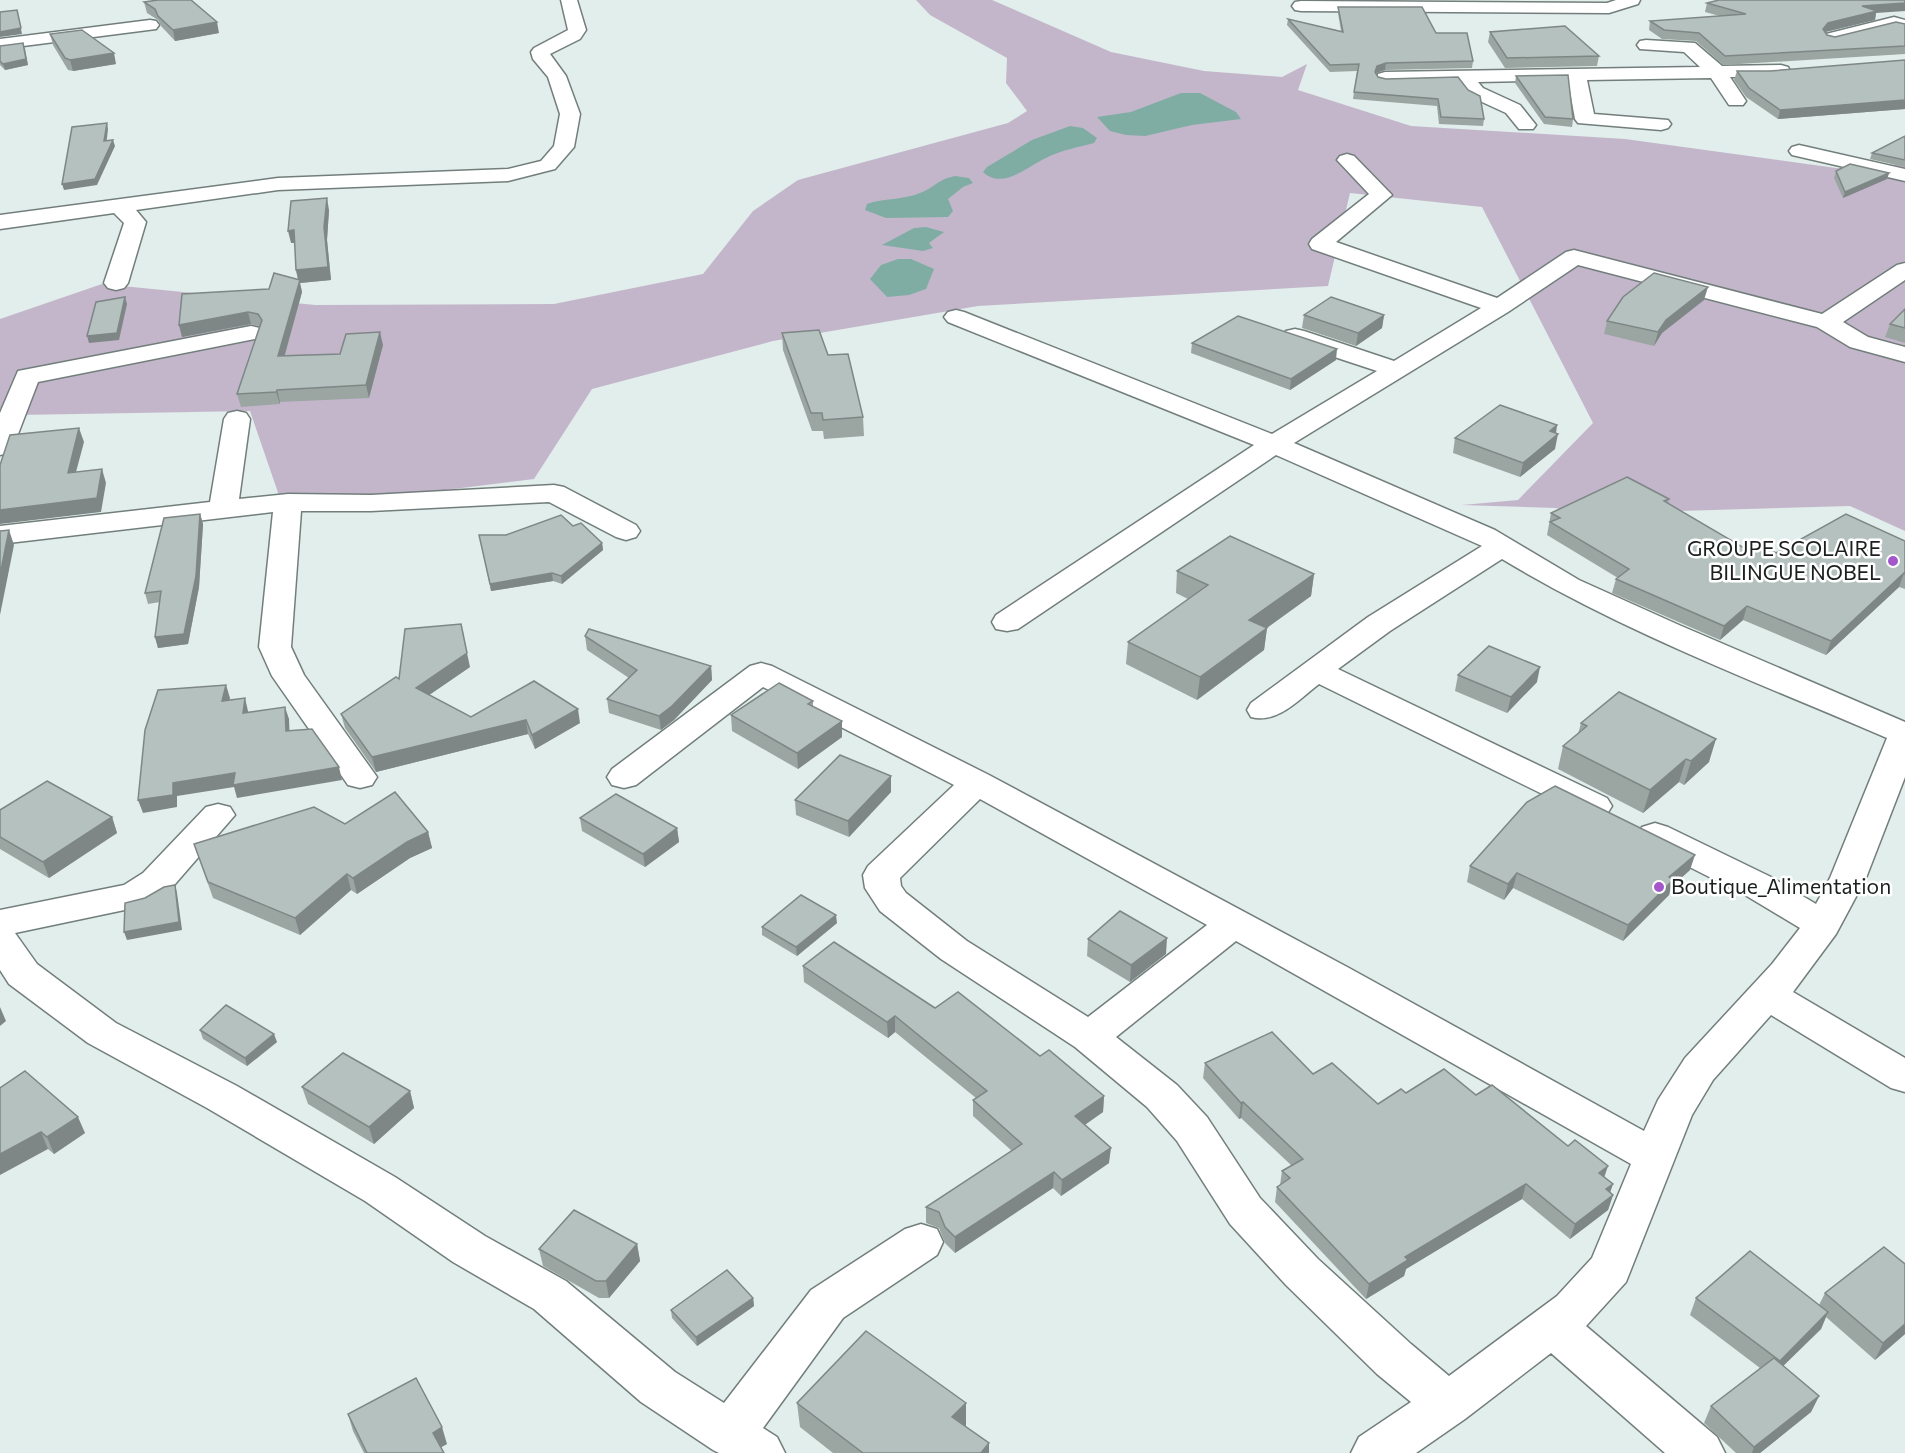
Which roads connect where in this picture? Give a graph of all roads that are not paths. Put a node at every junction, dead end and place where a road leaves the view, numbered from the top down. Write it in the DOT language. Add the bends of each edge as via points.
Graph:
graph roads {
  1 [pos="569,0"];
  2 [pos="1549,0"];
  3 [pos="1632,0"];
  4 [pos="1301,6"];
  5 [pos="1575,8"];
  6 [pos="150,26"];
  7 [pos="1905,26"];
  8 [pos="1832,38"];
  9 [pos="0,44"];
  10 [pos="1646,45"];
  11 [pos="1800,69"];
  12 [pos="1717,72"];
  13 [pos="1576,74"];
  14 [pos="1463,76"];
  15 [pos="1385,78"];
  16 [pos="1736,101"];
  17 [pos="1661,124"];
  18 [pos="1526,125"];
  19 [pos="1799,151"];
  20 [pos="1347,160"];
  21 [pos="1905,175"];
  22 [pos="120,206"];
  23 [pos="0,222"];
  24 [pos="1905,270"];
  25 [pos="116,283"];
  26 [pos="1500,307"];
  27 [pos="956,317"];
  28 [pos="1826,321"];
  29 [pos="1275,329"];
  30 [pos="252,333"];
  31 [pos="1905,355"];
  32 [pos="1397,370"];
  33 [pos="237,419"];
  34 [pos="1274,444"];
  35 [pos="0,447"];
  36 [pos="288,502"];
  37 [pos="223,509"];
  38 [pos="626,531"];
  39 [pos="0,535"];
  40 [pos="1502,546"];
  41 [pos="1007,622"];
  42 [pos="1317,671"];
  43 [pos="1263,710"];
  44 [pos="1905,734"];
  45 [pos="360,777"];
  46 [pos="624,777"];
  47 [pos="977,783"];
  48 [pos="218,815"];
  49 [pos="0,923"];
  50 [pos="1234,923"];
  51 [pos="1823,925"];
  52 [pos="0,940"];
  53 [pos="1766,994"];
  54 [pos="1089,1037"];
  55 [pos="1905,1077"];
  56 [pos="1653,1156"];
  57 [pos="921,1242"];
  58 [pos="1551,1325"];
  59 [pos="1448,1404"];
  60 [pos="745,1443"];
  61 [pos="1376,1453"];
  62 [pos="1700,1453"];
  1 -- 22 [label="street" via="577,30 540,52 557,76 570,114 564,147 548,165 508,175 278,184"];
  2 -- 5 [label="street"];
  3 -- 5 [label="street" via="1609,8"];
  4 -- 5 [label="street"];
  6 -- 9 [label="street"];
  7 -- 8 [label="street" via="1894,22"];
  10 -- 12 [label="street" via="1689,47"];
  11 -- 12 [label="street"];
  12 -- 13 [label="street"];
  12 -- 16 [label="street"];
  13 -- 14 [label="street"];
  13 -- 17 [label="street" via="1585,119"];
  14 -- 15 [label="street"];
  14 -- 18 [label="street" via="1476,92 1513,109"];
  19 -- 21 [label="street"];
  20 -- 26 [label="street" via="1381,195 1320,244"];
  22 -- 23 [label="street"];
  22 -- 25 [label="street" via="135,222"];
  24 -- 28 [label="street"];
  26 -- 28 [label="street" via="1574,257"];
  26 -- 32 [label="street"];
  27 -- 34 [label="street"];
  28 -- 31 [label="street" via="1859,342"];
  29 -- 32 [label="street"];
  30 -- 35 [label="street" via="27,376"];
  32 -- 34 [label="street"];
  33 -- 37 [label="street"];
  34 -- 40 [label="street"];
  34 -- 41 [label="street"];
  36 -- 37 [label="street"];
  36 -- 38 [label="street" via="371,503 554,493"];
  36 -- 45 [label="street" via="275,647 288,676"];
  37 -- 39 [label="street"];
  40 -- 42 [label="street" via="1379,624"];
  40 -- 44 [label="street" via="1568,586"];
  42 -- 43 [label="street"];
  42 -- 51 [label="street" via="1758,886"];
  44 -- 51 [label="street" via="1848,878"];
  46 -- 47 [label="street" via="760,673"];
  47 -- 50 [label="street"];
  47 -- 54 [label="street" via="881,875 883,888 893,902 954,950"];
  48 -- 49 [label="street" via="156,882 134,896"];
  50 -- 54 [label="street"];
  50 -- 56 [label="street"];
  51 -- 53 [label="street"];
  52 -- 60 [label="street" via="24,974 102,1033 380,1189 469,1249 550,1295 658,1387"];
  53 -- 55 [label="street"];
  53 -- 56 [label="street" via="1699,1069 1673,1111"];
  54 -- 59 [label="street" via="1162,1096 1192,1129 1245,1211 1302,1272"];
  56 -- 58 [label="street" via="1610,1269 1573,1310"];
  57 -- 60 [label="street" via="827,1304"];
  58 -- 59 [label="street"];
  58 -- 62 [label="street"];
  59 -- 61 [label="street"];
}
